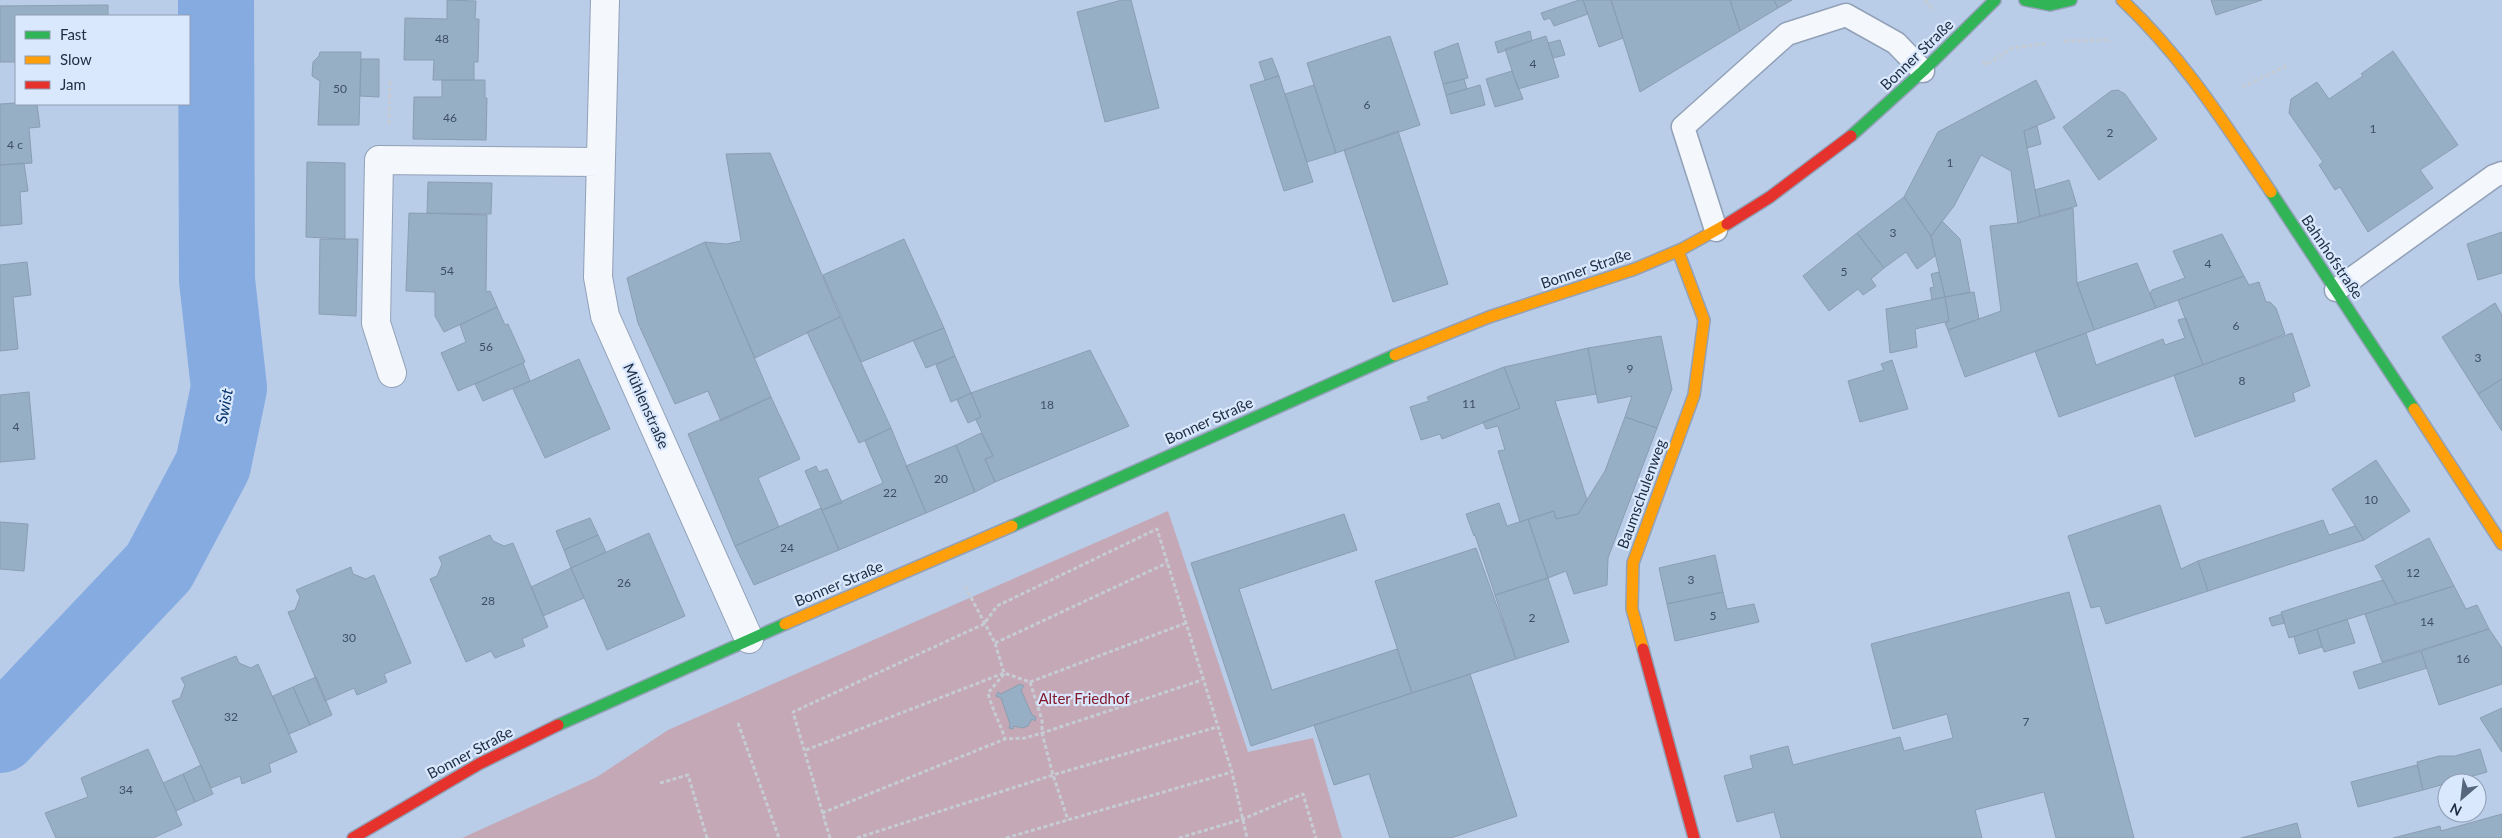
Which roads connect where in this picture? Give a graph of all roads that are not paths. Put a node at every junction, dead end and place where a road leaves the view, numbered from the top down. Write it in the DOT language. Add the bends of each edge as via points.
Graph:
graph roads {
  1 [pos="605,0"];
  2 [pos="1995,0"];
  3 [pos="2024,0"];
  4 [pos="2071,0"];
  5 [pos="2122,0"];
  6 [pos="1923,71"];
  7 [pos="600,162"];
  8 [pos="2502,173"];
  9 [pos="1716,230"];
  10 [pos="1678,251"];
  11 [pos="2336,290"];
  12 [pos="392,373"];
  13 [pos="2502,544"];
  14 [pos="749,639"];
  15 [pos="396,815"];
  16 [pos="389,830"];
  17 [pos="353,838"];
  18 [pos="1694,838"];
  1 -- 7 [label="street, Mühlenstraße"];
  2 -- 6 [label="main road, Bonner Straße"];
  3 -- 4 [label="main road" via="2050,5"];
  5 -- 11 [label="main road, Bahnhofstraße" via="2144,19 2210,103"];
  6 -- 9 [label="main road, Bonner Straße" via="1843,144 1754,209"];
  6 -- 9 [label="lane" via="1896,43 1846,15 1787,34 1684,127"];
  7 -- 12 [label="street" via="379,160 376,323"];
  7 -- 14 [label="street, Mühlenstraße" via="598,277 605,316"];
  8 -- 11 [label="lane"];
  9 -- 10 [label="main road, Bonner Straße"];
  10 -- 14 [label="main road, Bonner Straße" via="1583,288 1488,317 1398,354"];
  10 -- 18 [label="main road, Baumschulenweg" via="1704,320 1694,396 1633,563 1632,609"];
  11 -- 13 [label="main road, Bahnhofstraße"];
  14 -- 15 [label="main road, Bonner Straße" via="497,754 433,788"];
  15 -- 16 [label="main road, Bonner Straße"];
  15 -- 17 [label="main road, Bonner Straße"];
}
